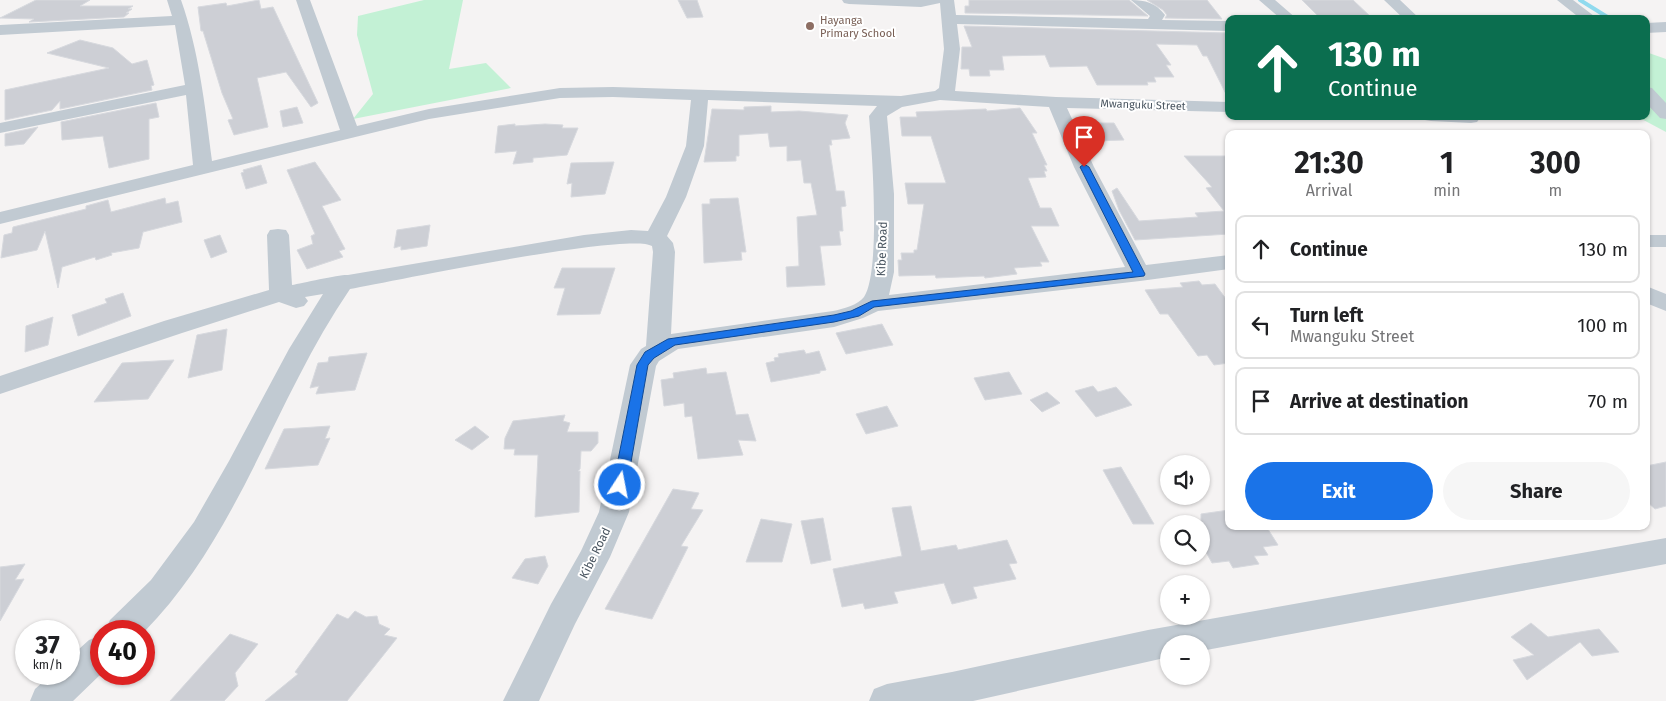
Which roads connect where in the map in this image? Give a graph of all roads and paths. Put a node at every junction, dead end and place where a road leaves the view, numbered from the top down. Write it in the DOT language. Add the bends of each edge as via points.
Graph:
graph roads {
  1 [pos="174,0"];
  2 [pos="303,0"];
  3 [pos="849,0"];
  4 [pos="1138,0"];
  5 [pos="1266,0"];
  6 [pos="1392,0"];
  7 [pos="1564,0"];
  8 [pos="944,6"];
  9 [pos="1285,15"];
  10 [pos="1409,15"];
  11 [pos="1585,15"];
  12 [pos="182,20"];
  13 [pos="1152,24"];
  14 [pos="1225,26"];
  15 [pos="1666,27"];
  16 [pos="1650,28"];
  17 [pos="0,30"];
  18 [pos="193,89"];
  19 [pos="700,95"];
  20 [pos="940,95"];
  21 [pos="1650,96"];
  22 [pos="903,102"];
  23 [pos="1056,102"];
  24 [pos="1225,108"];
  25 [pos="1666,114"];
  26 [pos="0,128"];
  27 [pos="350,132"];
  28 [pos="203,167"];
  29 [pos="1,219"];
  30 [pos="278,236"];
  31 [pos="655,238"];
  32 [pos="1650,240"];
  33 [pos="1666,240"];
  34 [pos="1225,263"];
  35 [pos="1140,274"];
  36 [pos="344,282"];
  37 [pos="281,294"];
  38 [pos="1650,295"];
  39 [pos="872,304"];
  40 [pos="1666,304"];
  41 [pos="321,312"];
  42 [pos="658,349"];
  43 [pos="0,385"];
  44 [pos="1666,551"];
  45 [pos="133,620"];
  46 [pos="90,662"];
  47 [pos="48,701"];
  48 [pos="521,701"];
  49 [pos="887,701"];
  1 -- 12 [label="street"];
  2 -- 27 [label="street"];
  3 -- 8 [label="street"];
  4 -- 13 [label="street" via="1158,15"];
  5 -- 9 [label="street"];
  6 -- 10 [label="street"];
  7 -- 11 [label="street"];
  8 -- 13 [label="street"];
  8 -- 20 [label="street" via="952,49 947,90"];
  12 -- 17 [label="street"];
  12 -- 18 [label="street"];
  13 -- 14 [label="street"];
  15 -- 16 [label="street"];
  18 -- 26 [label="street"];
  18 -- 28 [label="street"];
  19 -- 22 [label="street"];
  19 -- 27 [label="street" via="560,93 429,114"];
  19 -- 31 [label="street" via="695,146 676,197"];
  20 -- 22 [label="street, Kibe Road"];
  20 -- 23 [label="street, Mwanguku Street"];
  21 -- 25 [label="street"];
  22 -- 39 [label="street, Kibe Road" via="887,106 878,116 883,166 883,272 879,292"];
  23 -- 24 [label="street, Mwanguku Street"];
  23 -- 35 [label="street" via="1084,167"];
  27 -- 28 [label="street"];
  28 -- 29 [label="street"];
  30 -- 37 [label="street"];
  31 -- 36 [label="street" via="631,236 584,241"];
  31 -- 42 [label="street" via="662,243 664,252"];
  32 -- 33 [label="street"];
  34 -- 35 [label="street"];
  35 -- 39 [label="street"];
  36 -- 37 [label="street"];
  36 -- 41 [label="street"];
  37 -- 41 [label="street"];
  37 -- 43 [label="street"];
  38 -- 40 [label="street"];
  39 -- 42 [label="street, Kibe Road" via="834,319 689,338"];
  41 -- 45 [label="street" via="240,468 194,546 162,590"];
  42 -- 48 [label="street, Kibe Road" via="642,365 614,512"];
  44 -- 49 [label="street" via="1148,645"];
  46 -- 47 [label="street"];
}
